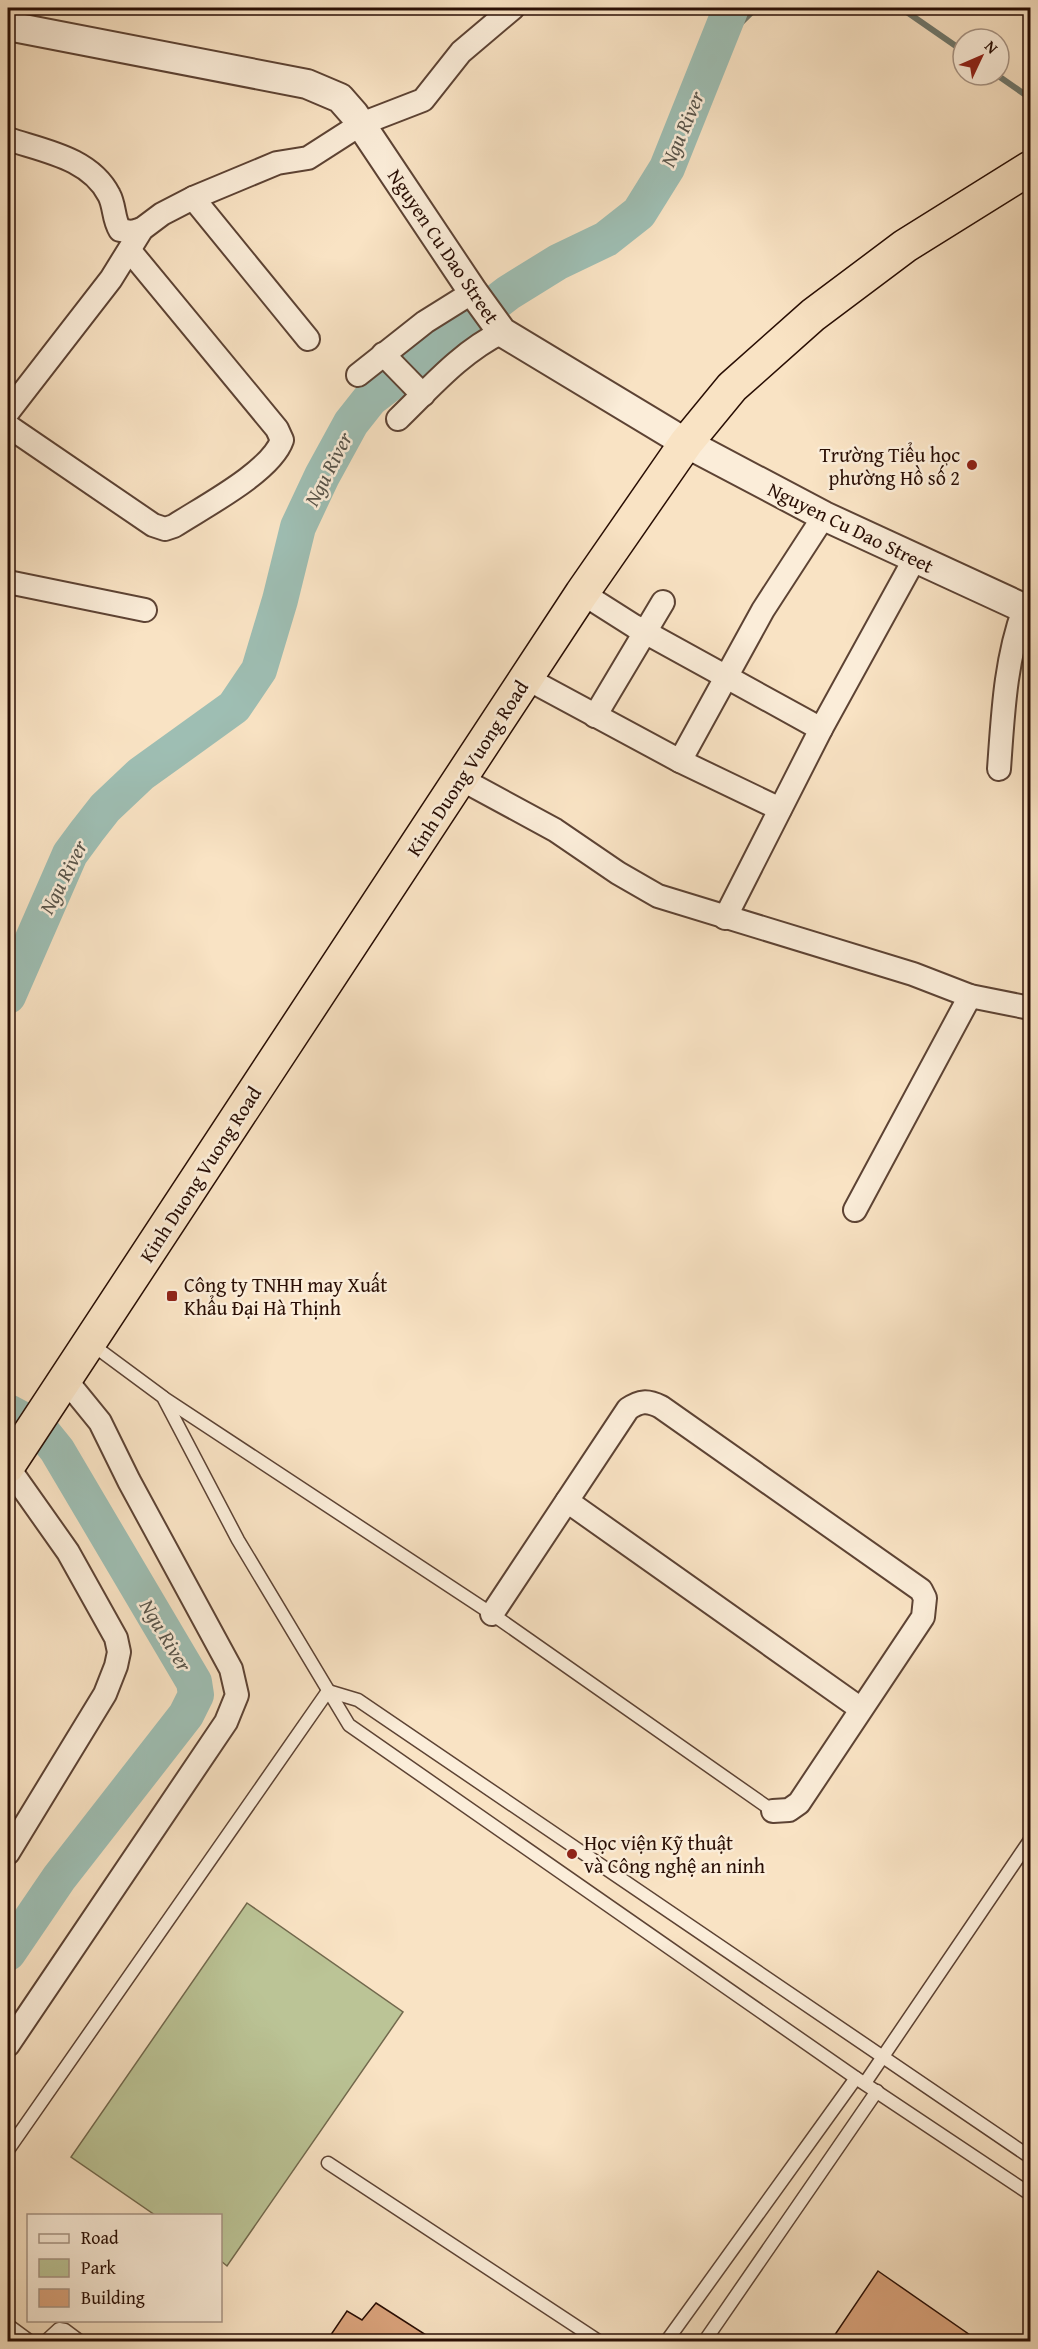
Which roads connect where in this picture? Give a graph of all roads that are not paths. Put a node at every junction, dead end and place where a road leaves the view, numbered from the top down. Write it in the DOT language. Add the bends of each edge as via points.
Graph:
graph roads {
  1 [pos="513,8"];
  2 [pos="8,26"];
  3 [pos="361,124"];
  4 [pos="8,139"];
  5 [pos="1030,168"];
  6 [pos="193,198"];
  7 [pos="142,229"];
  8 [pos="130,251"];
  9 [pos="472,292"];
  10 [pos="502,332"];
  11 [pos="308,339"];
  12 [pos="383,355"];
  13 [pos="358,375"];
  14 [pos="423,394"];
  15 [pos="8,412"];
  16 [pos="398,419"];
  17 [pos="8,426"];
  18 [pos="686,443"];
  19 [pos="824,516"];
  20 [pos="914,560"];
  21 [pos="8,582"];
  22 [pos="582,593"];
  23 [pos="663,602"];
  24 [pos="145,610"];
  25 [pos="1027,610"];
  26 [pos="645,632"];
  27 [pos="727,676"];
  28 [pos="526,678"];
  29 [pos="595,716"];
  30 [pos="821,729"];
  31 [pos="681,761"];
  32 [pos="999,769"];
  33 [pos="461,779"];
  34 [pos="780,809"];
  35 [pos="725,918"];
  36 [pos="970,996"];
  37 [pos="1030,1008"];
  38 [pos="855,1210"];
  39 [pos="89,1342"];
  40 [pos="61,1384"];
  41 [pos="164,1397"];
  42 [pos="8,1465"];
  43 [pos="567,1501"];
  44 [pos="492,1614"];
  45 [pos="328,1690"];
  46 [pos="861,1709"];
  47 [pos="773,1811"];
  48 [pos="1030,1840"];
  49 [pos="8,1853"];
  50 [pos="8,2045"];
  51 [pos="882,2058"];
  52 [pos="860,2080"];
  53 [pos="877,2091"];
  54 [pos="8,2150"];
  55 [pos="1030,2157"];
  56 [pos="328,2163"];
  57 [pos="1030,2194"];
  58 [pos="8,2325"];
  59 [pos="31,2342"];
  60 [pos="45,2342"];
  61 [pos="81,2342"];
  62 [pos="600,2342"];
  63 [pos="666,2342"];
  64 [pos="704,2342"];
  1 -- 3 [label="street" via="462,52 423,100"];
  2 -- 3 [label="street, Nguyen Cu Dao Street" via="307,84 340,98"];
  3 -- 6 [label="street" via="308,158 277,163"];
  3 -- 9 [label="street, Nguyen Cu Dao Street"];
  4 -- 7 [label="street" via="88,169 110,196 120,230"];
  5 -- 18 [label="highway, Kinh Duong Vuong Road" via="905,246 813,315 732,387"];
  6 -- 7 [label="street"];
  6 -- 11 [label="street"];
  7 -- 8 [label="street"];
  8 -- 15 [label="street"];
  8 -- 17 [label="street" via="280,434 278,452 251,475 165,529 153,525"];
  9 -- 10 [label="street, Nguyen Cu Dao Street"];
  9 -- 12 [label="street"];
  10 -- 14 [label="street" via="480,342"];
  10 -- 18 [label="street, Nguyen Cu Dao Street"];
  12 -- 13 [label="street"];
  12 -- 14 [label="street"];
  14 -- 16 [label="street"];
  18 -- 19 [label="street, Nguyen Cu Dao Street"];
  18 -- 22 [label="highway, Kinh Duong Vuong Road"];
  19 -- 20 [label="street, Nguyen Cu Dao Street"];
  19 -- 27 [label="street" via="763,610"];
  20 -- 25 [label="street, Nguyen Cu Dao Street"];
  20 -- 30 [label="street"];
  21 -- 24 [label="street"];
  22 -- 26 [label="street"];
  22 -- 28 [label="highway, Kinh Duong Vuong Road"];
  23 -- 26 [label="street"];
  25 -- 32 [label="street" via="1012,641"];
  26 -- 27 [label="street"];
  26 -- 29 [label="street"];
  27 -- 30 [label="street"];
  27 -- 31 [label="street"];
  28 -- 29 [label="street"];
  28 -- 33 [label="highway, Kinh Duong Vuong Road"];
  29 -- 31 [label="street"];
  30 -- 34 [label="street"];
  31 -- 34 [label="street"];
  33 -- 35 [label="street" via="555,830 658,896"];
  33 -- 39 [label="highway, Kinh Duong Vuong Road"];
  34 -- 35 [label="street"];
  35 -- 36 [label="street" via="913,974"];
  36 -- 37 [label="street"];
  36 -- 38 [label="street"];
  39 -- 40 [label="highway, Kinh Duong Vuong Road"];
  39 -- 41 [label="lane"];
  40 -- 42 [label="highway, Kinh Duong Vuong Road"];
  40 -- 50 [label="street" via="100,1422 231,1669 237,1695 226,1722"];
  41 -- 44 [label="lane"];
  41 -- 45 [label="lane" via="238,1540"];
  42 -- 49 [label="street" via="68,1552 116,1638 119,1652 99,1704"];
  43 -- 44 [label="street"];
  43 -- 46 [label="street"];
  43 -- 46 [label="street" via="628,1409 639,1402 651,1402 911,1584 926,1598 923,1617"];
  44 -- 47 [label="lane"];
  45 -- 51 [label="lane" via="358,1700"];
  45 -- 52 [label="lane" via="349,1725"];
  45 -- 54 [label="lane"];
  46 -- 47 [label="street" via="799,1803 789,1810"];
  48 -- 51 [label="lane"];
  51 -- 52 [label="lane"];
  51 -- 55 [label="lane"];
  52 -- 53 [label="lane"];
  52 -- 63 [label="lane"];
  53 -- 57 [label="lane"];
  53 -- 64 [label="lane"];
  56 -- 62 [label="lane"];
  58 -- 59 [label="lane"];
  60 -- 61 [label="lane" via="59,2329"];
}
